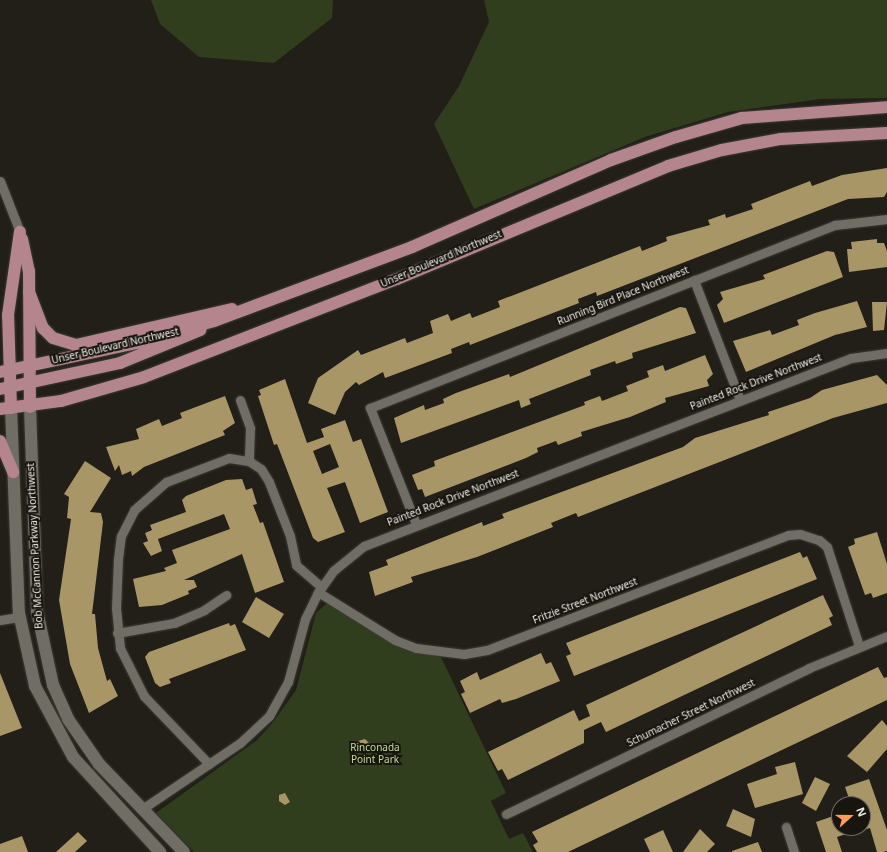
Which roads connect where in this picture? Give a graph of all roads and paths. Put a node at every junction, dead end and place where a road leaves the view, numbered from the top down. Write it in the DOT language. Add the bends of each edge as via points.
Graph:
graph roads {
  1 [pos="887,107"];
  2 [pos="887,133"];
  3 [pos="0,181"];
  4 [pos="887,219"];
  5 [pos="20,232"];
  6 [pos="694,280"];
  7 [pos="12,292"];
  8 [pos="29,292"];
  9 [pos="253,306"];
  10 [pos="0,316"];
  11 [pos="214,321"];
  12 [pos="887,353"];
  13 [pos="29,366"];
  14 [pos="5,371"];
  15 [pos="29,385"];
  16 [pos="5,388"];
  17 [pos="240,400"];
  18 [pos="740,400"];
  19 [pos="30,407"];
  20 [pos="5,409"];
  21 [pos="0,442"];
  22 [pos="249,461"];
  23 [pos="13,472"];
  24 [pos="416,524"];
  25 [pos="319,590"];
  26 [pos="226,595"];
  27 [pos="37,614"];
  28 [pos="19,617"];
  29 [pos="0,620"];
  30 [pos="118,633"];
  31 [pos="887,636"];
  32 [pos="859,646"];
  33 [pos="210,764"];
  34 [pos="142,809"];
  35 [pos="506,814"];
  36 [pos="130,821"];
  37 [pos="786,827"];
  38 [pos="179,850"];
  39 [pos="160,852"];
  40 [pos="794,852"];
  1 -- 9 [label="main road, Unser Boulevard Northwest" via="807,110 742,118 676,137 612,160 412,247"];
  2 -- 19 [label="main road, Unser Boulevard Northwest" via="782,139 668,166 177,365 100,390"];
  3 -- 5 [label="street"];
  4 -- 6 [label="street, Running Bird Place Northwest" via="835,225"];
  5 -- 7 [label="main road"];
  5 -- 8 [label="main road"];
  6 -- 18 [label="street"];
  6 -- 24 [label="street, Running Bird Place Northwest" via="370,408"];
  7 -- 10 [label="main road"];
  7 -- 14 [label="main road"];
  8 -- 9 [label="main road" via="43,328 53,338 76,345 206,312"];
  8 -- 13 [label="main road"];
  9 -- 11 [label="main road, Unser Boulevard Northwest"];
  11 -- 13 [label="main road, Unser Boulevard Northwest" via="137,343"];
  11 -- 15 [label="main road" via="193,335 144,355"];
  12 -- 18 [label="street, Painted Rock Drive Northwest" via="851,358"];
  13 -- 14 [label="main road, Unser Boulevard Northwest"];
  13 -- 15 [label="main road"];
  14 -- 16 [label="main road"];
  15 -- 16 [label="main road"];
  15 -- 19 [label="main road"];
  16 -- 20 [label="main road"];
  17 -- 22 [label="street" via="250,428"];
  18 -- 24 [label="street, Painted Rock Drive Northwest"];
  19 -- 20 [label="main road, Unser Boulevard Northwest"];
  19 -- 27 [label="street, Bob McCannon Parkway Northwest"];
  20 -- 23 [label="street, Bob McCannon Parkway Northwest"];
  21 -- 23 [label="main road"];
  22 -- 25 [label="street, Fritzie Street Northwest" via="261,469 269,482 290,536 296,565"];
  22 -- 30 [label="street" via="229,458 177,478 157,488 136,506 121,536 116,582"];
  23 -- 28 [label="street, Bob McCannon Parkway Northwest"];
  24 -- 25 [label="street, Painted Rock Drive Northwest" via="364,546 343,562"];
  25 -- 32 [label="street, Fritzie Street Northwest" via="395,640 416,648 464,654 487,650 788,535 800,534 818,540 827,548"];
  25 -- 33 [label="street, Painted Rock Drive Northwest" via="305,619 288,682 276,705 250,735"];
  26 -- 30 [label="street" via="204,610 174,623"];
  27 -- 28 [label="street"];
  27 -- 34 [label="street, Bob McCannon Parkway Northwest" via="47,667 68,719 99,764"];
  28 -- 29 [label="street"];
  28 -- 36 [label="street, Bob McCannon Parkway Northwest" via="30,668 52,723 85,773"];
  30 -- 33 [label="street" via="125,662 144,696"];
  31 -- 32 [label="street, Schumacher Street Northwest"];
  32 -- 35 [label="street, Schumacher Street Northwest"];
  33 -- 34 [label="street, Painted Rock Drive Northwest"];
  34 -- 36 [label="street"];
  34 -- 38 [label="street, Bob McCannon Parkway Northwest"];
  36 -- 39 [label="street, Bob McCannon Parkway Northwest"];
  37 -- 40 [label="street"];
}
